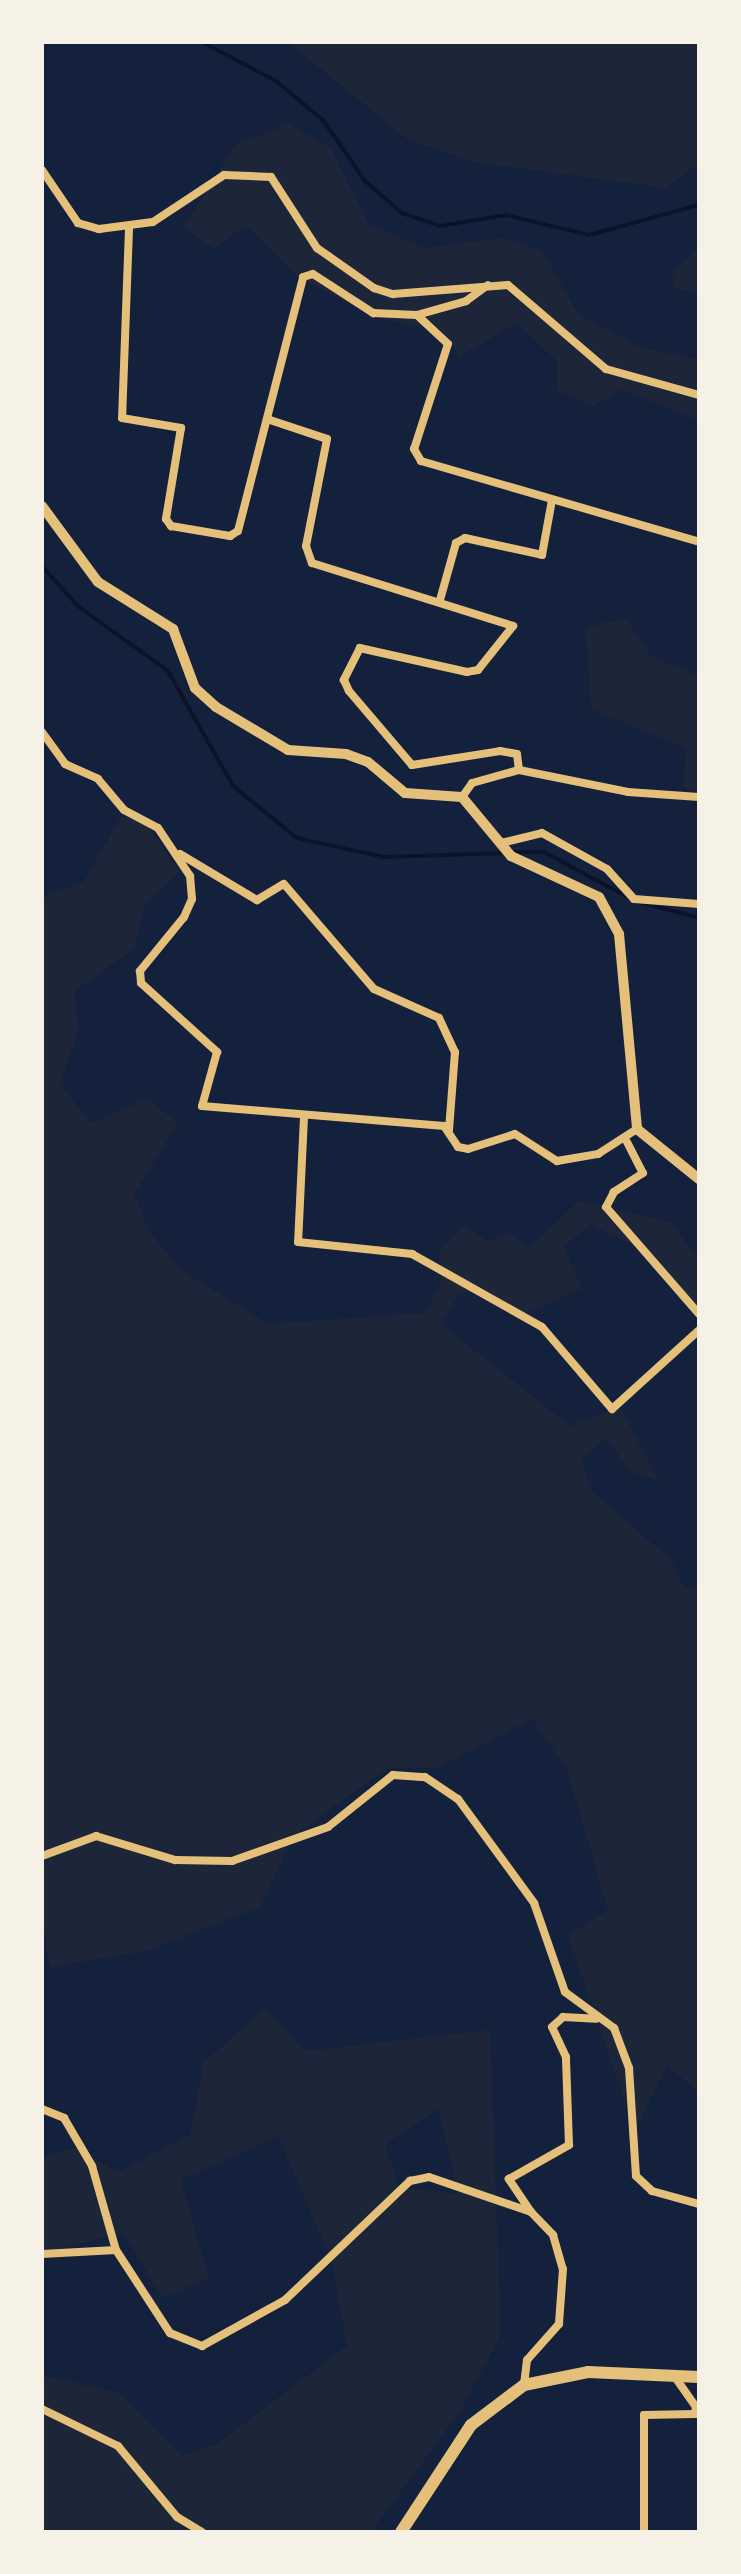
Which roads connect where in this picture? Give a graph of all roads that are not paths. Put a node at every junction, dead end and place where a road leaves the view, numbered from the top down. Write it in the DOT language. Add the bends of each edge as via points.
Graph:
graph roads {
  1 [pos="42,170"];
  2 [pos="129,229"];
  3 [pos="488,285"];
  4 [pos="417,315"];
  5 [pos="699,395"];
  6 [pos="267,419"];
  7 [pos="552,500"];
  8 [pos="42,506"];
  9 [pos="699,542"];
  10 [pos="440,600"];
  11 [pos="42,732"];
  12 [pos="519,770"];
  13 [pos="462,797"];
  14 [pos="699,797"];
  15 [pos="501,843"];
  16 [pos="179,854"];
  17 [pos="699,904"];
  18 [pos="304,1117"];
  19 [pos="637,1129"];
  20 [pos="449,1130"];
  21 [pos="627,1142"];
  22 [pos="699,1179"];
  23 [pos="699,1314"];
  24 [pos="699,1330"];
  25 [pos="42,1856"];
  26 [pos="601,2018"];
  27 [pos="42,2109"];
  28 [pos="699,2204"];
  29 [pos="531,2212"];
  30 [pos="116,2250"];
  31 [pos="42,2254"];
  32 [pos="674,2376"];
  33 [pos="699,2377"];
  34 [pos="524,2385"];
  35 [pos="42,2409"];
  36 [pos="202,2532"];
  37 [pos="401,2532"];
  38 [pos="644,2532"];
  1 -- 2 [label="street" via="78,223"];
  2 -- 3 [label="street" via="176,211 224,175 252,172 282,190 317,248 374,288 393,294"];
  2 -- 6 [label="street" via="122,418 181,428 166,519 171,526 230,536 238,531"];
  3 -- 4 [label="street" via="466,301"];
  3 -- 5 [label="street" via="527,295 606,369"];
  4 -- 6 [label="street" via="373,313 307,273"];
  4 -- 7 [label="street" via="448,344 415,456"];
  6 -- 10 [label="street" via="327,439 306,546 312,563"];
  7 -- 9 [label="street"];
  7 -- 10 [label="street" via="542,555 465,538 456,543"];
  8 -- 13 [label="street" via="98,582 173,629 195,688 216,707 288,750 346,754 368,762 405,793"];
  10 -- 12 [label="street" via="509,621 513,631 478,670 467,672 360,648 344,680 349,691 412,765 427,768 500,751 517,754"];
  11 -- 16 [label="street" via="65,764 111,788 124,810 158,828"];
  12 -- 13 [label="street" via="472,783"];
  12 -- 14 [label="street" via="628,792"];
  13 -- 15 [label="street"];
  15 -- 17 [label="street" via="542,833 607,869 634,899"];
  15 -- 19 [label="street" via="530,867 580,885 613,912"];
  16 -- 18 [label="street" via="192,899 184,917 149,951 141,983 217,1052 202,1106"];
  16 -- 20 [label="street" via="257,900 284,884 291,888 313,925 374,989 439,1018 455,1052"];
  18 -- 20 [label="street"];
  18 -- 24 [label="street" via="298,1242 412,1254 542,1327 612,1409"];
  19 -- 21 [label="street"];
  19 -- 22 [label="street"];
  20 -- 21 [label="street" via="458,1147 515,1134 557,1161"];
  21 -- 23 [label="street" via="643,1173 614,1192 606,1207"];
  25 -- 26 [label="street" via="96,1836 175,1860 232,1861 328,1827 393,1775 425,1777 458,1799 534,1903 565,1992"];
  26 -- 28 [label="street" via="614,2028 629,2068 636,2176 652,2191"];
  26 -- 29 [label="street" via="563,2017 552,2027 566,2057 569,2145 509,2179"];
  27 -- 30 [label="street" via="64,2118 92,2166"];
  29 -- 30 [label="street" via="419,2177 285,2300 202,2346 170,2333"];
  29 -- 34 [label="street" via="553,2235 564,2299 559,2324 522,2369"];
  30 -- 31 [label="street"];
  32 -- 33 [label="highway"];
  32 -- 34 [label="highway" via="588,2372"];
  32 -- 38 [label="street" via="696,2407 695,2414 644,2415"];
  34 -- 37 [label="highway" via="471,2425"];
  35 -- 36 [label="street" via="118,2446 177,2517"];
}
